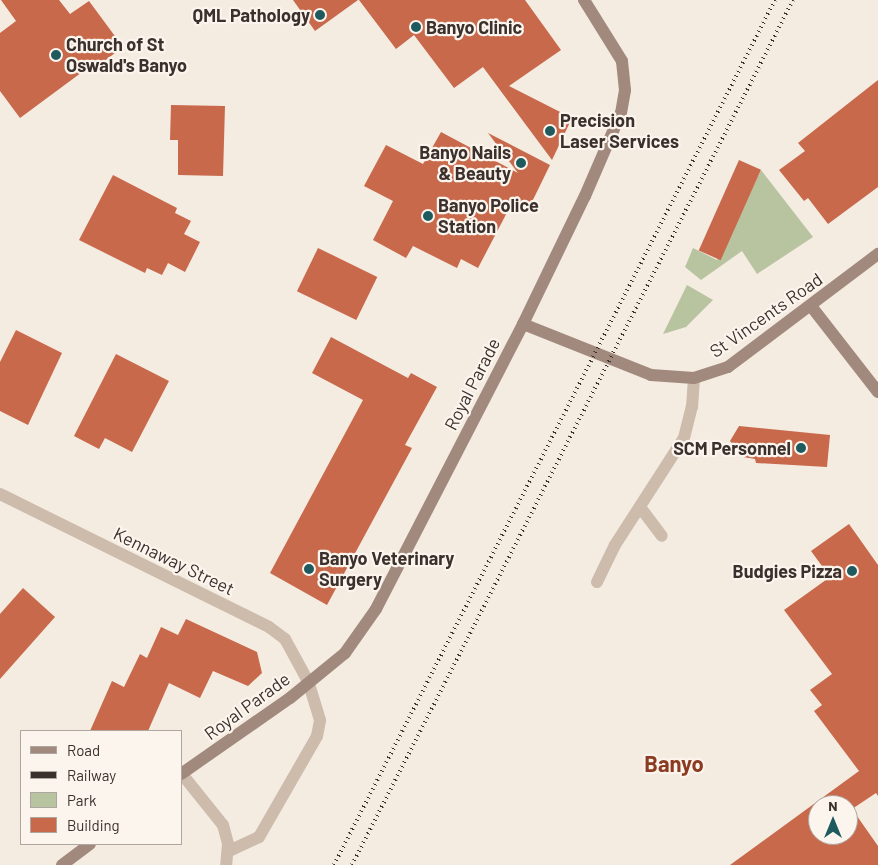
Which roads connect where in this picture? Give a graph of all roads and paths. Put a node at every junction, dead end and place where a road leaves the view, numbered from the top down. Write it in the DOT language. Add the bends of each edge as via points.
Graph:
graph roads {
  1 [pos="584,0"];
  2 [pos="878,254"];
  3 [pos="811,306"];
  4 [pos="523,324"];
  5 [pos="694,378"];
  6 [pos="878,392"];
  7 [pos="0,494"];
  8 [pos="640,507"];
  9 [pos="662,536"];
  10 [pos="597,582"];
  11 [pos="309,683"];
  12 [pos="182,774"];
  13 [pos="89,845"];
  14 [pos="229,851"];
  15 [pos="62,865"];
  16 [pos="226,865"];
  1 -- 4 [label="main road, Royal Parade" via="622,61 624,103 610,141"];
  2 -- 3 [label="main road, St Vincents Road"];
  3 -- 5 [label="main road, St Vincents Road" via="728,367"];
  3 -- 6 [label="main road"];
  4 -- 5 [label="main road, St Vincents Road" via="651,375"];
  4 -- 11 [label="main road, Royal Parade" via="368,624 345,653"];
  5 -- 8 [label="street" via="691,413 684,438"];
  7 -- 11 [label="street, Kennaway Street" via="269,627 285,639"];
  8 -- 9 [label="street"];
  8 -- 10 [label="street" via="615,545"];
  11 -- 12 [label="main road, Royal Parade"];
  11 -- 14 [label="street, Royal Parade" via="320,720 317,736 259,837"];
  12 -- 14 [label="street, Royal Parade" via="223,825"];
  13 -- 15 [label="main road"];
  14 -- 16 [label="street, Royal Parade"];
}
